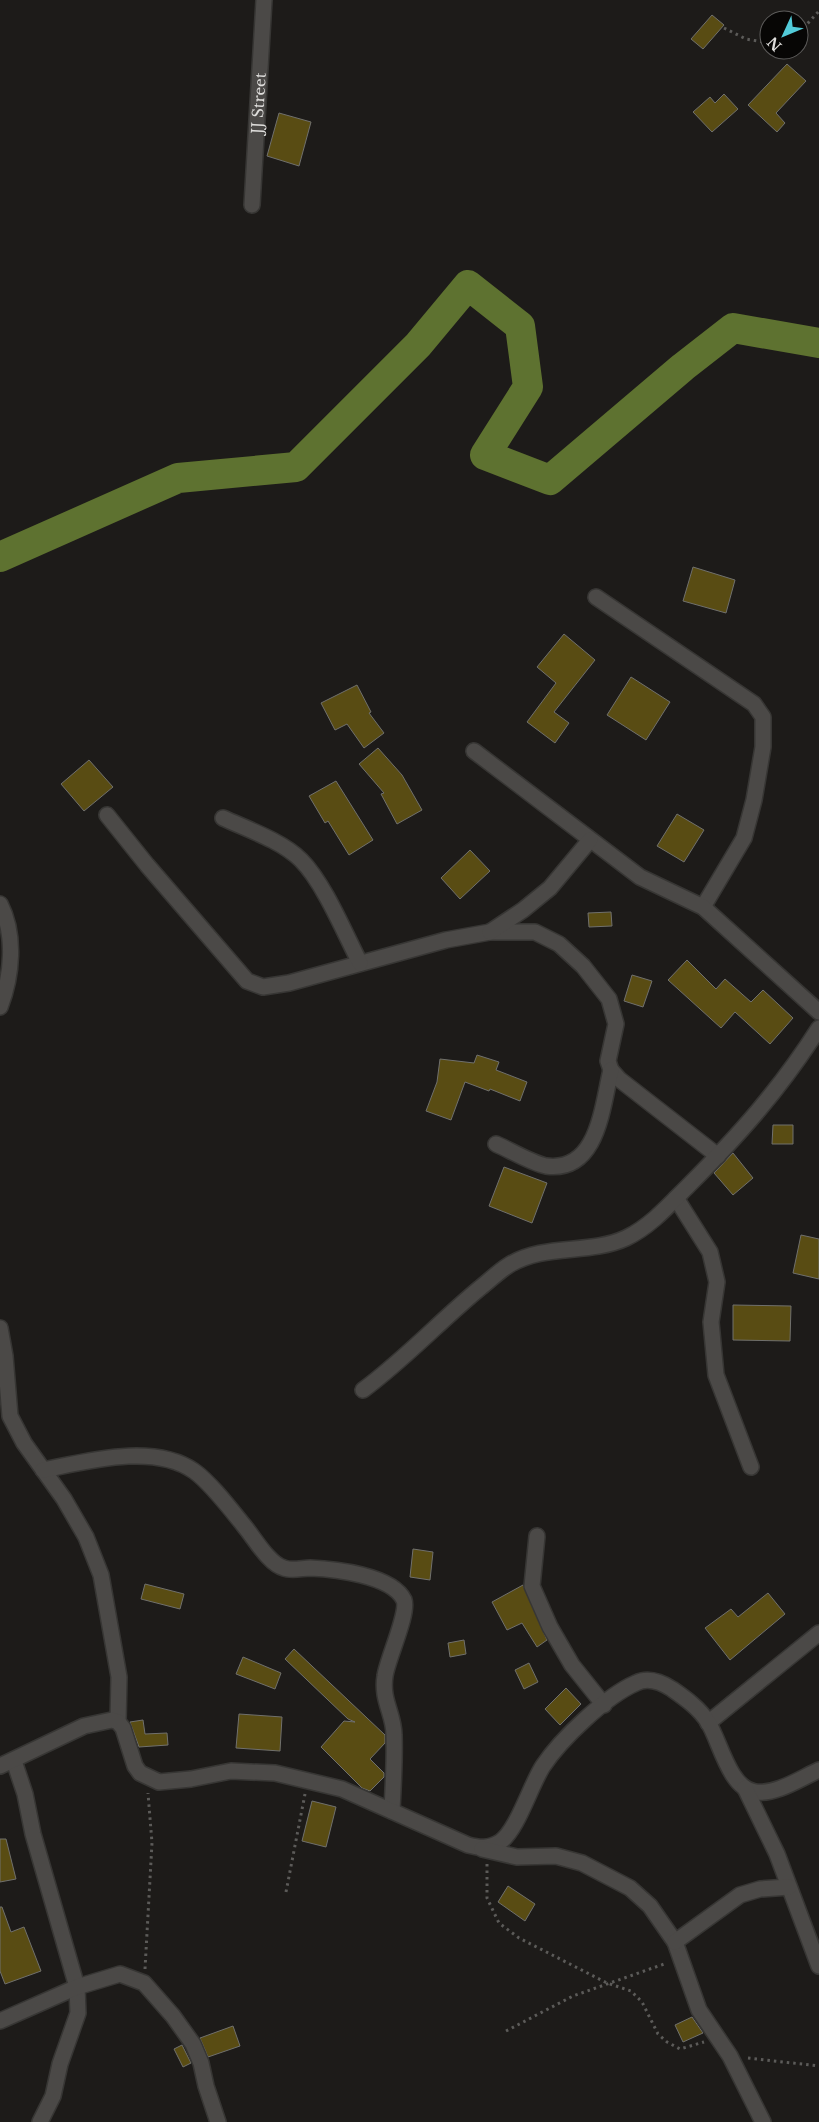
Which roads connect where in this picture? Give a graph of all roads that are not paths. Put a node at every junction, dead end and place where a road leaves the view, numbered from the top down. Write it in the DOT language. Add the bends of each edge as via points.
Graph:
graph roads {
  1 [pos="264,0"];
  2 [pos="252,205"];
  3 [pos="596,597"];
  4 [pos="474,751"];
  5 [pos="107,815"];
  6 [pos="223,818"];
  7 [pos="590,840"];
  8 [pos="0,904"];
  9 [pos="703,907"];
  10 [pos="490,932"];
  11 [pos="360,964"];
  12 [pos="0,1007"];
  13 [pos="819,1012"];
  14 [pos="819,1028"];
  15 [pos="611,1070"];
  16 [pos="496,1144"];
  17 [pos="718,1156"];
  18 [pos="676,1198"];
  19 [pos="0,1328"];
  20 [pos="363,1390"];
  21 [pos="5,1416"];
  22 [pos="751,1467"];
  23 [pos="44,1470"];
  24 [pos="537,1536"];
  25 [pos="819,1633"];
  26 [pos="604,1705"];
  27 [pos="118,1722"];
  28 [pos="708,1723"];
  29 [pos="7,1764"];
  30 [pos="819,1770"];
  31 [pos="745,1788"];
  32 [pos="392,1811"];
  33 [pos="485,1850"];
  34 [pos="789,1887"];
  35 [pos="675,1942"];
  36 [pos="819,1966"];
  37 [pos="77,1987"];
  38 [pos="0,2021"];
  39 [pos="40,2122"];
  40 [pos="218,2122"];
  41 [pos="762,2122"];
  1 -- 2 [label="street, JJ Street"];
  3 -- 9 [label="street" via="754,704 763,717 763,747 744,838"];
  4 -- 7 [label="street"];
  5 -- 11 [label="street" via="247,980 264,987"];
  6 -- 11 [label="street" via="275,842 301,860 323,891"];
  7 -- 9 [label="street" via="640,877"];
  7 -- 10 [label="street" via="550,888"];
  8 -- 12 [label="street" via="9,940 10,970"];
  9 -- 13 [label="street"];
  10 -- 11 [label="street" via="446,940"];
  10 -- 15 [label="street" via="536,932 559,944 583,966 609,999 616,1024 608,1061"];
  14 -- 17 [label="street" via="781,1084"];
  15 -- 16 [label="street" via="590,1145 580,1158 563,1166 544,1166"];
  15 -- 17 [label="street"];
  17 -- 18 [label="street"];
  18 -- 20 [label="street" via="649,1224 626,1238 602,1247 538,1253 509,1264 394,1367"];
  18 -- 22 [label="street" via="710,1252 717,1282 711,1322 716,1375"];
  19 -- 21 [label="street" via="5,1356"];
  21 -- 23 [label="street"];
  23 -- 27 [label="street" via="86,1537 101,1575 119,1677"];
  23 -- 32 [label="street" via="132,1456 173,1460 195,1472 268,1557 284,1568 337,1569 372,1578 401,1596 405,1602 403,1615 385,1674 383,1692 394,1733"];
  24 -- 26 [label="street" via="532,1586 572,1665"];
  25 -- 28 [label="street"];
  26 -- 28 [label="street" via="636,1682 660,1682 698,1709"];
  26 -- 33 [label="street" via="558,1747 543,1767 511,1829 501,1841"];
  27 -- 29 [label="street" via="102,1721 84,1726"];
  27 -- 32 [label="street" via="123,1728 135,1766 159,1782 231,1772 275,1773 342,1789"];
  28 -- 31 [label="street" via="727,1764"];
  29 -- 37 [label="street" via="25,1794 33,1834"];
  30 -- 31 [label="street" via="771,1790 756,1792"];
  31 -- 34 [label="street"];
  32 -- 33 [label="street"];
  33 -- 35 [label="street" via="517,1858 556,1856 582,1863 630,1888 650,1906"];
  34 -- 35 [label="street" via="760,1889 740,1895"];
  34 -- 36 [label="street"];
  35 -- 41 [label="street" via="699,2010 730,2056"];
  37 -- 38 [label="street"];
  37 -- 39 [label="street" via="78,2013 60,2064 53,2096"];
  37 -- 40 [label="street" via="120,1974 144,1983 193,2044"];
}
